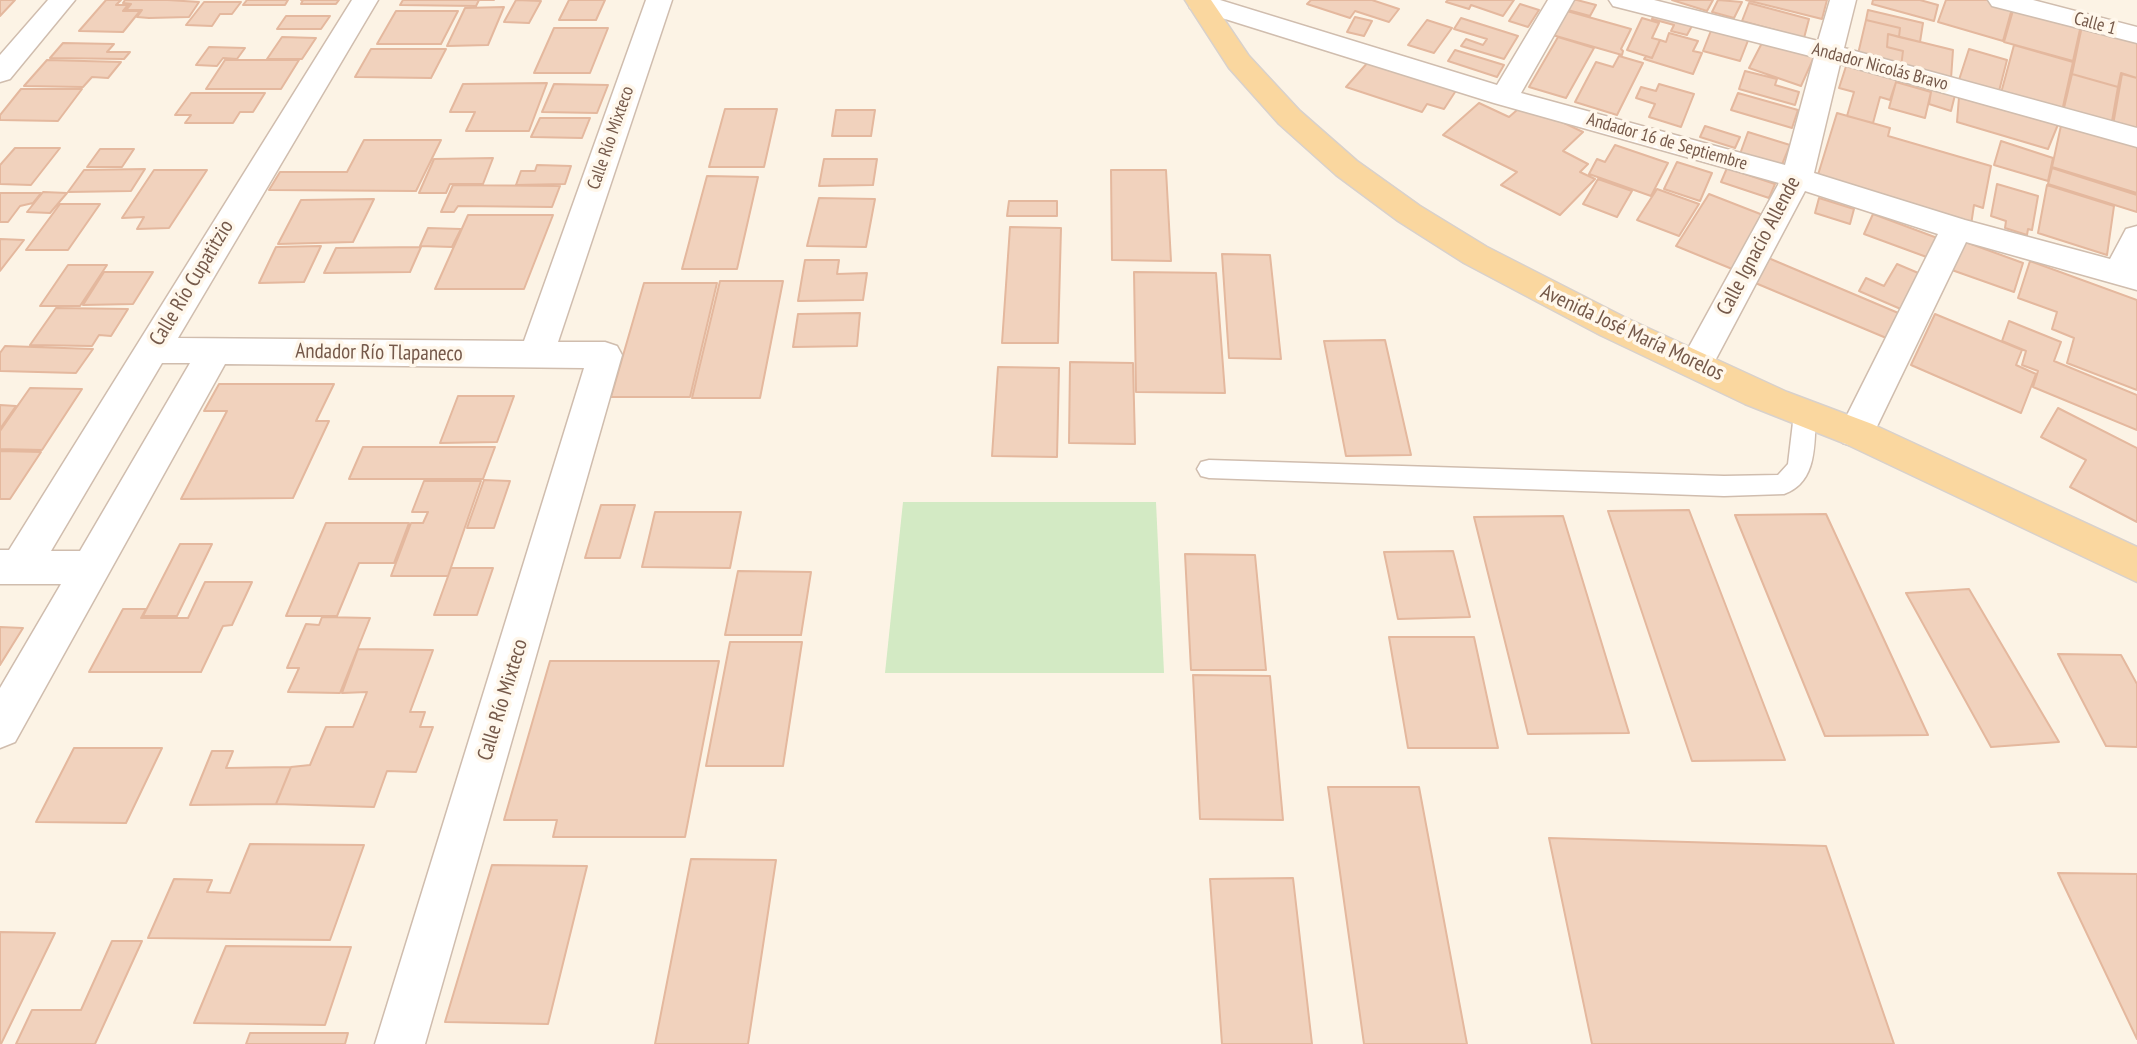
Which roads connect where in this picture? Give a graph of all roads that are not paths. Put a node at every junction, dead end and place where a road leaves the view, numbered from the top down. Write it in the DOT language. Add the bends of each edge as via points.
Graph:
graph roads {
  1 [pos="62,0"];
  2 [pos="365,0"];
  3 [pos="659,0"];
  4 [pos="1561,0"];
  5 [pos="1624,0"];
  6 [pos="1843,0"];
  7 [pos="2001,0"];
  8 [pos="1198,1"];
  9 [pos="2050,7"];
  10 [pos="2137,35"];
  11 [pos="1831,53"];
  12 [pos="0,73"];
  13 [pos="1504,97"];
  14 [pos="2137,138"];
  15 [pos="1797,178"];
  16 [pos="1957,229"];
  17 [pos="2137,237"];
  18 [pos="2128,276"];
  19 [pos="152,350"];
  20 [pos="215,351"];
  21 [pos="536,355"];
  22 [pos="605,355"];
  23 [pos="1696,365"];
  24 [pos="1805,414"];
  25 [pos="1856,433"];
  26 [pos="1209,469"];
  27 [pos="2137,565"];
  28 [pos="10,567"];
  29 [pos="92,568"];
  30 [pos="0,728"];
  31 [pos="400,1044"];
  1 -- 12 [label="street"];
  2 -- 19 [label="street, Calle Río Cupatitzio"];
  3 -- 21 [label="street, Calle Río Mixteco"];
  4 -- 13 [label="street"];
  5 -- 11 [label="street, Andador Nicolás Bravo"];
  6 -- 11 [label="street, Calle Ignacio Allende"];
  7 -- 9 [label="street, Calle 1"];
  8 -- 13 [label="street, Andador 16 de Septiembre"];
  8 -- 23 [label="main road, Avenida José María Morelos" via="1230,53 1270,100 1326,152 1387,198 1546,294"];
  9 -- 10 [label="street, Calle 1"];
  11 -- 14 [label="street, Andador Nicolás Bravo"];
  11 -- 15 [label="street, Calle Ignacio Allende"];
  13 -- 15 [label="street, Andador 16 de Septiembre"];
  15 -- 16 [label="street, Andador 16 de Septiembre"];
  15 -- 23 [label="street, Calle Ignacio Allende"];
  16 -- 18 [label="street, Andador 16 de Septiembre"];
  16 -- 25 [label="street"];
  17 -- 18 [label="street"];
  19 -- 20 [label="street, Andador Río Tlapaneco"];
  19 -- 28 [label="street, Calle Río Cupatitzio"];
  20 -- 21 [label="street, Andador Río Tlapaneco"];
  20 -- 29 [label="street"];
  21 -- 22 [label="street, Andador Río Tlapaneco"];
  22 -- 31 [label="street, Calle Río Mixteco"];
  23 -- 24 [label="main road, Avenida José María Morelos"];
  24 -- 25 [label="main road, Avenida José María Morelos"];
  24 -- 26 [label="lane" via="1800,467 1784,484 1724,486"];
  25 -- 27 [label="main road, Avenida José María Morelos"];
  28 -- 29 [label="street"];
  29 -- 30 [label="street"];
}
